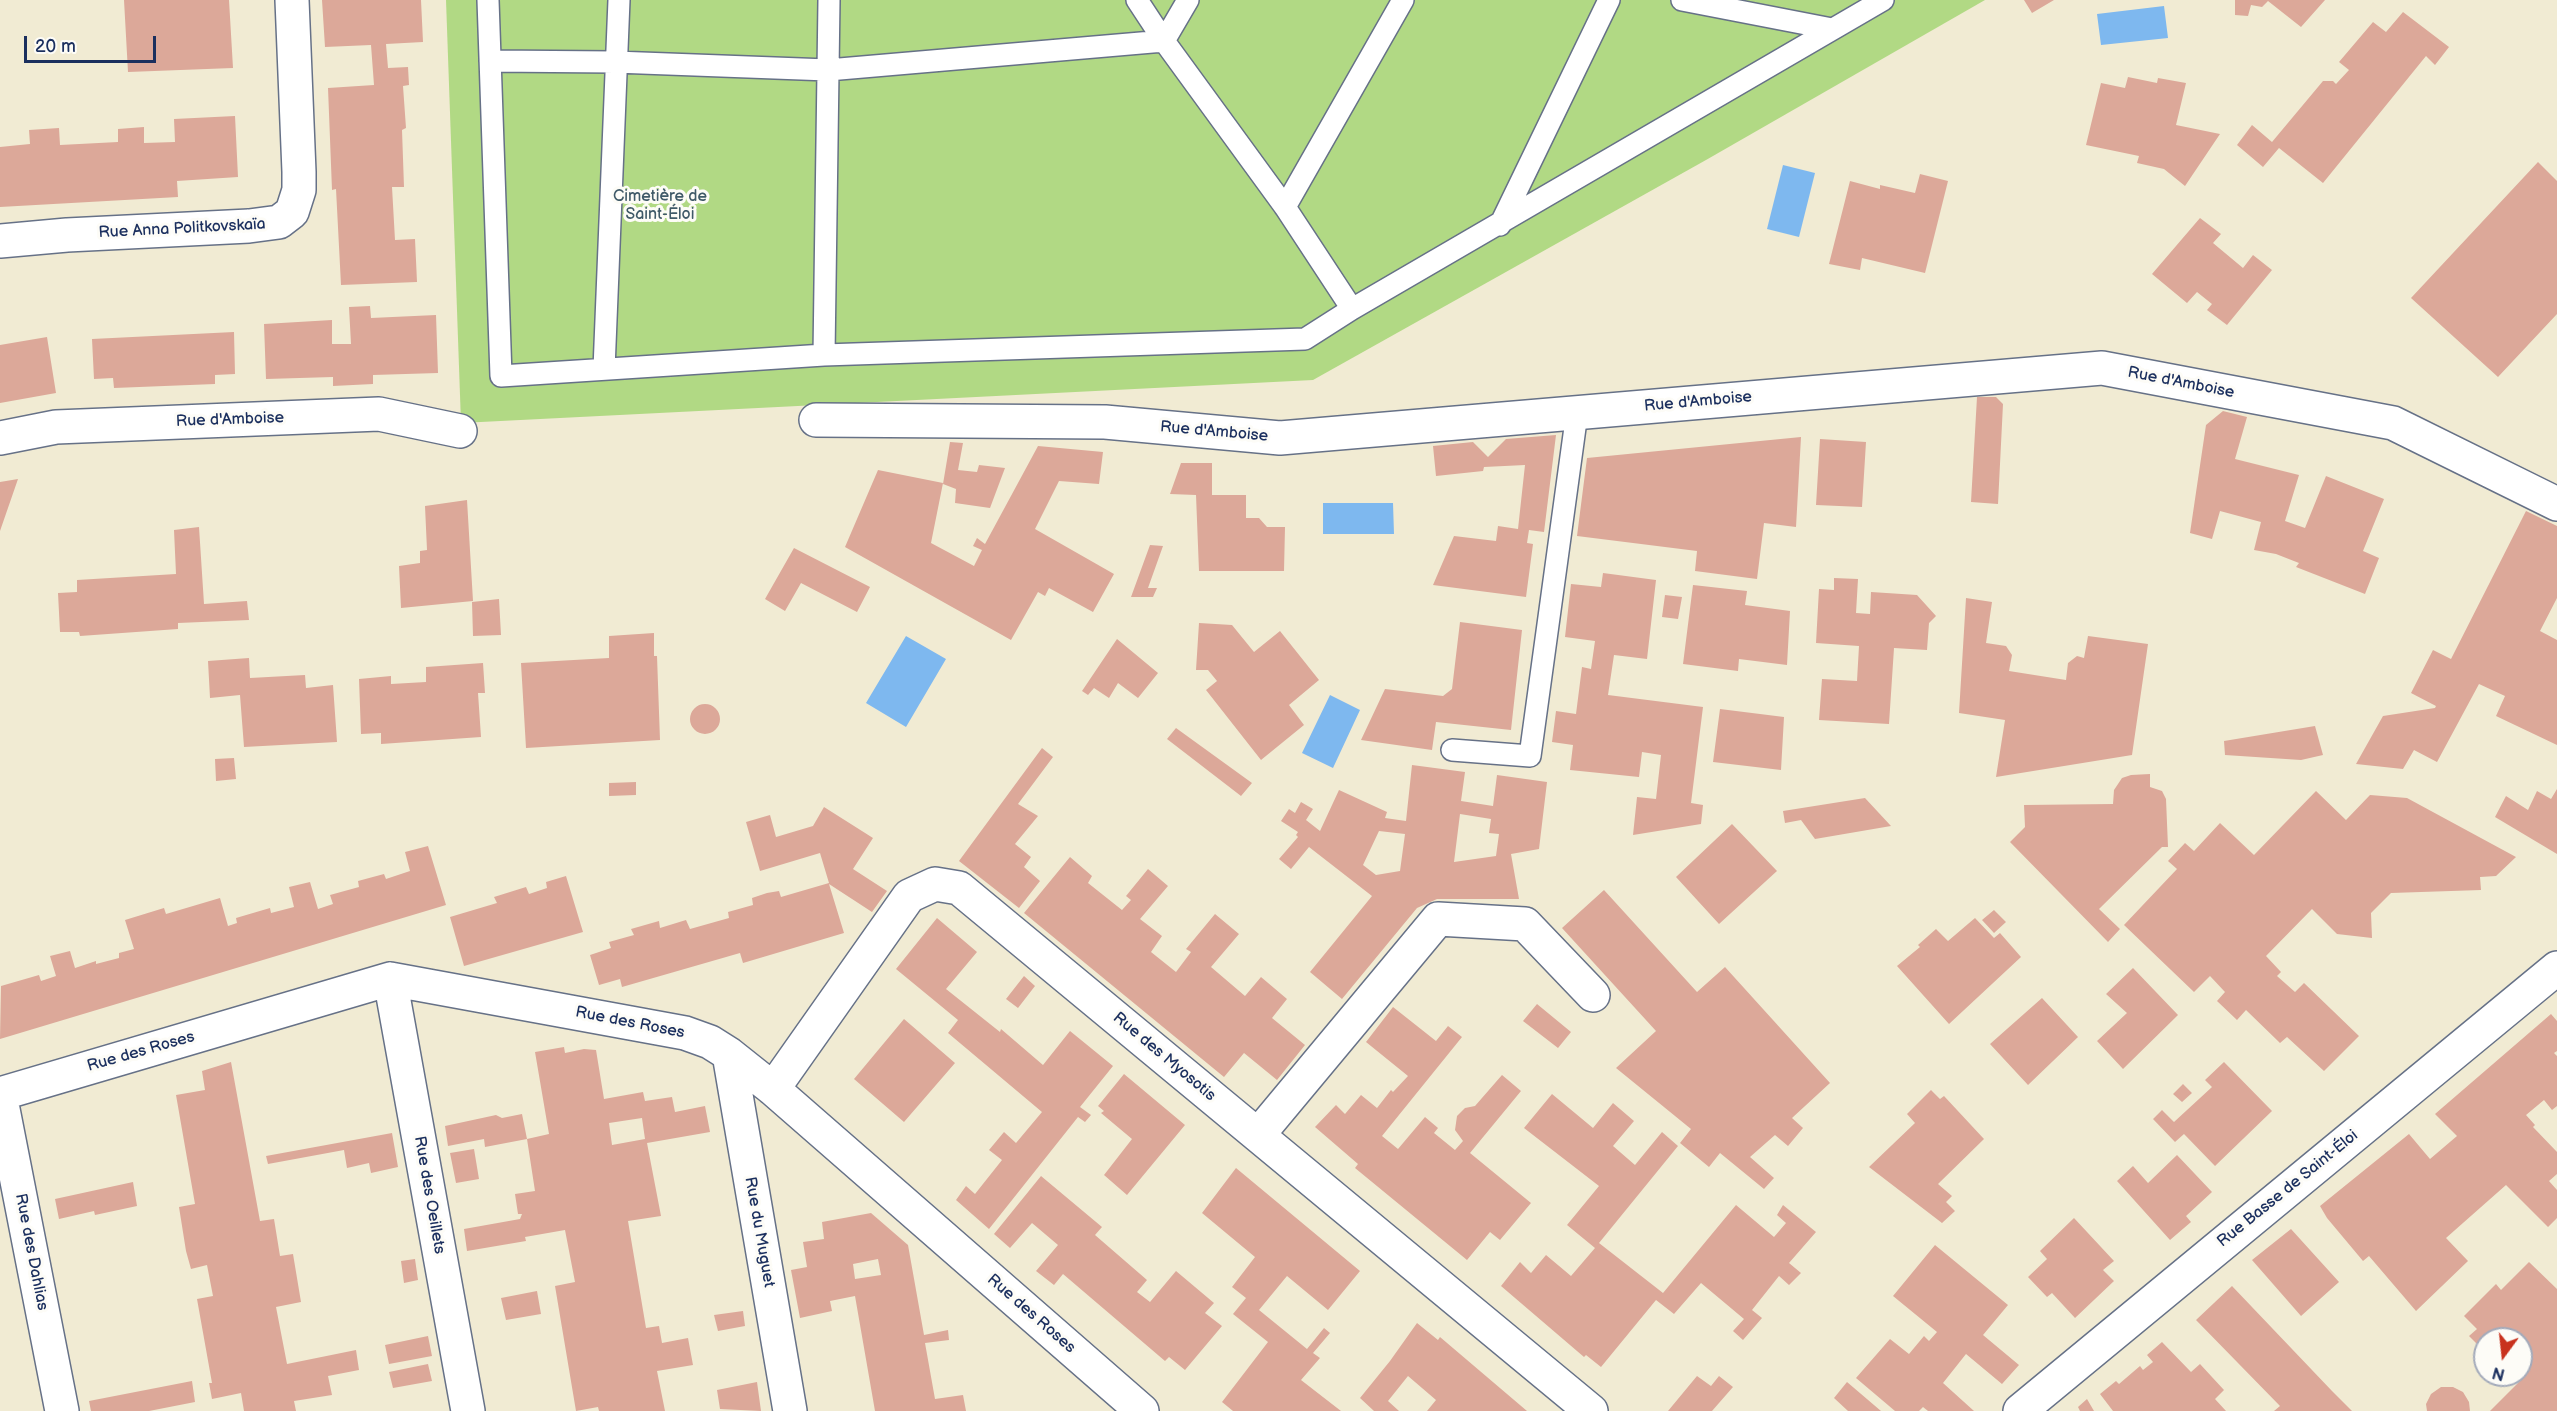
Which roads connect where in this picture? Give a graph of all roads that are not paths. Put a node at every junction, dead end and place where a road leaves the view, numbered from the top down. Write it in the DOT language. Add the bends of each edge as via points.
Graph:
graph roads {
  1 [pos="292,0"];
  2 [pos="488,0"];
  3 [pos="618,0"];
  4 [pos="829,0"];
  5 [pos="1137,0"];
  6 [pos="1188,0"];
  7 [pos="1403,0"];
  8 [pos="1609,0"];
  9 [pos="1682,0"];
  10 [pos="1883,0"];
  11 [pos="1832,29"];
  12 [pos="1164,41"];
  13 [pos="490,61"];
  14 [pos="615,62"];
  15 [pos="828,70"];
  16 [pos="1285,207"];
  17 [pos="1500,225"];
  18 [pos="0,241"];
  19 [pos="1352,309"];
  20 [pos="824,355"];
  21 [pos="604,369"];
  22 [pos="1577,413"];
  23 [pos="816,420"];
  24 [pos="460,431"];
  25 [pos="0,438"];
  26 [pos="2557,504"];
  27 [pos="1452,750"];
  28 [pos="2557,968"];
  29 [pos="390,979"];
  30 [pos="1593,995"];
  31 [pos="729,1054"];
  32 [pos="773,1089"];
  33 [pos="0,1094"];
  34 [pos="1258,1136"];
  35 [pos="62,1411"];
  36 [pos="468,1411"];
  37 [pos="790,1411"];
  38 [pos="1142,1411"];
  39 [pos="1591,1411"];
  40 [pos="2020,1411"];
  1 -- 18 [label="street, Rue Anna Politkovskaïa" via="299,172 299,190 292,212 279,222 249,226"];
  2 -- 13 [label="lane"];
  3 -- 14 [label="lane"];
  4 -- 15 [label="lane"];
  5 -- 12 [label="lane"];
  6 -- 12 [label="lane"];
  7 -- 16 [label="lane"];
  8 -- 17 [label="lane"];
  9 -- 11 [label="lane"];
  10 -- 11 [label="lane"];
  11 -- 17 [label="lane"];
  12 -- 15 [label="lane"];
  12 -- 16 [label="lane"];
  13 -- 14 [label="lane"];
  13 -- 21 [label="lane" via="501,376"];
  14 -- 15 [label="lane"];
  14 -- 21 [label="lane"];
  15 -- 20 [label="lane"];
  16 -- 19 [label="lane"];
  17 -- 19 [label="lane"];
  19 -- 20 [label="lane" via="1305,339"];
  20 -- 21 [label="lane"];
  22 -- 23 [label="street, Rue d'Amboise" via="1280,438 1105,422"];
  22 -- 26 [label="street, Rue d'Amboise" via="2102,368 2393,423"];
  22 -- 27 [label="lane" via="1530,756"];
  24 -- 25 [label="street, Rue d'Amboise" via="379,414 56,427"];
  28 -- 40 [label="street, Rue Basse de Saint-Éloi"];
  29 -- 31 [label="street, Rue des Roses" via="686,1033"];
  29 -- 33 [label="street, Rue des Roses"];
  29 -- 36 [label="street, Rue des Oeillets"];
  30 -- 34 [label="street" via="1525,924 1438,918"];
  31 -- 32 [label="street, Rue des Roses"];
  31 -- 37 [label="street, Rue du Muguet"];
  32 -- 34 [label="street, Rue des Myosotis" via="909,896 935,885 960,888"];
  32 -- 38 [label="street, Rue des Roses"];
  33 -- 35 [label="street, Rue des Dahlias"];
  34 -- 39 [label="street, Rue des Myosotis"];
}
